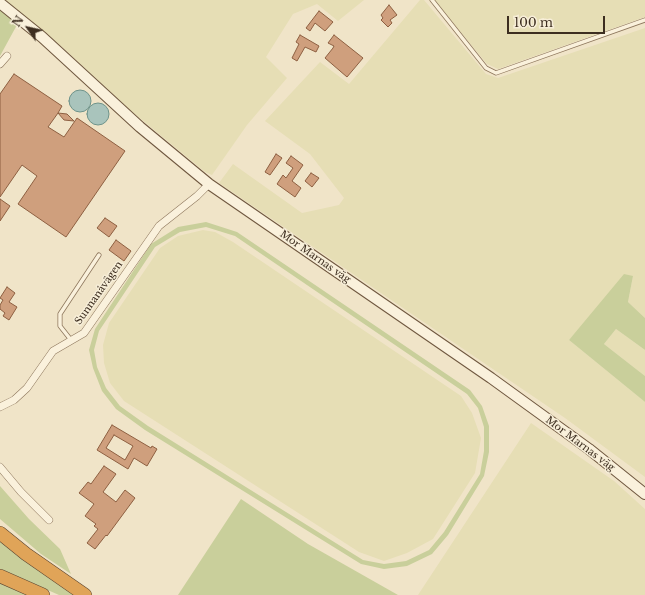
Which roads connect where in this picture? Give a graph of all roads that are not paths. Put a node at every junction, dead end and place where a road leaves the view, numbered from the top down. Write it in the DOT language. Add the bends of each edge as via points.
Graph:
graph roads {
  1 [pos="432,0"];
  2 [pos="0,3"];
  3 [pos="645,20"];
  4 [pos="7,56"];
  5 [pos="0,64"];
  6 [pos="209,184"];
  7 [pos="99,255"];
  8 [pos="71,340"];
  9 [pos="0,407"];
  10 [pos="0,467"];
  11 [pos="645,494"];
  12 [pos="49,520"];
  13 [pos="0,533"];
  14 [pos="0,576"];
  15 [pos="43,595"];
  16 [pos="85,595"];
  1 -- 3 [label="lane" via="486,68 496,73"];
  2 -- 6 [label="street, Mor Marnas väg" via="47,41 140,127"];
  4 -- 5 [label="street"];
  6 -- 8 [label="street, Sunnanåvägen" via="159,226 84,333"];
  6 -- 11 [label="street, Mor Marnas väg" via="590,449"];
  7 -- 8 [label="lane" via="60,314 60,326"];
  8 -- 9 [label="street, Sunnanåvägen" via="53,351 27,388 14,400"];
  10 -- 12 [label="street"];
  13 -- 16 [label="highway"];
  14 -- 15 [label="highway"];
}
